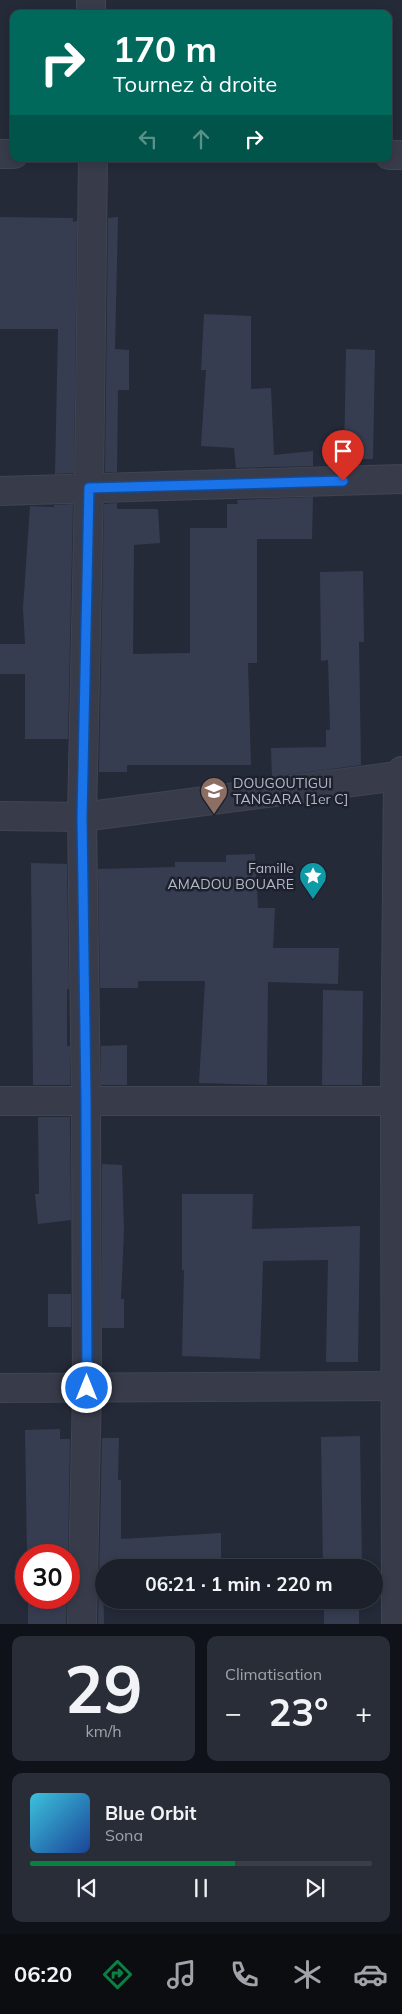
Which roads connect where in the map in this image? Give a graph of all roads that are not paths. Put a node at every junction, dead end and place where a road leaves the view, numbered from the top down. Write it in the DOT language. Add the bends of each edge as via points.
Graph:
graph roads {
  1 [pos="93,162"];
  2 [pos="402,479"];
  3 [pos="89,488"];
  4 [pos="0,491"];
  5 [pos="400,773"];
  6 [pos="0,816"];
  7 [pos="82,817"];
  8 [pos="0,1101"];
  9 [pos="86,1101"];
  10 [pos="398,1101"];
  11 [pos="398,1386"];
  12 [pos="0,1388"];
  13 [pos="87,1388"];
  14 [pos="82,1624"];
  15 [pos="396,1624"];
  1 -- 3 [label="street"];
  2 -- 3 [label="street"];
  3 -- 4 [label="street"];
  3 -- 7 [label="street"];
  5 -- 7 [label="street"];
  5 -- 10 [label="street"];
  6 -- 7 [label="street"];
  7 -- 9 [label="street"];
  8 -- 9 [label="street"];
  9 -- 10 [label="street"];
  9 -- 13 [label="street"];
  10 -- 11 [label="street"];
  11 -- 13 [label="street"];
  11 -- 15 [label="street"];
  12 -- 13 [label="street"];
  13 -- 14 [label="street"];
}
